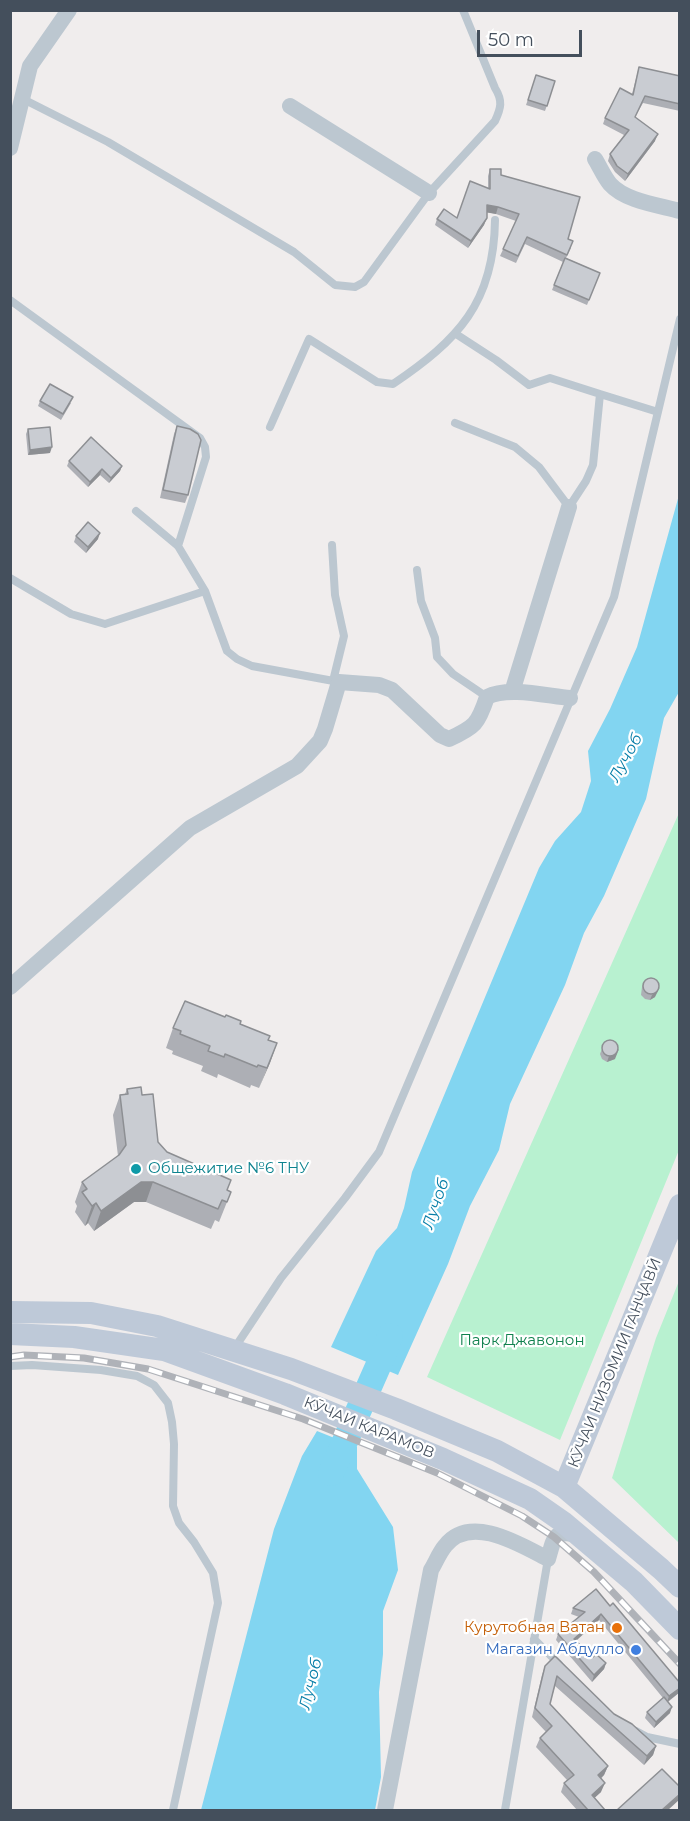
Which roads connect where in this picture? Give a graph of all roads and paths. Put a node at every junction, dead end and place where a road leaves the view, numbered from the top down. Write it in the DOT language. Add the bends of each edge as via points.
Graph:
graph roads {
  1 [pos="69,10"];
  2 [pos="462,10"];
  3 [pos="23,99"];
  4 [pos="291,106"];
  5 [pos="10,148"];
  6 [pos="595,159"];
  7 [pos="429,193"];
  8 [pos="680,211"];
  9 [pos="495,219"];
  10 [pos="10,300"];
  11 [pos="680,319"];
  12 [pos="456,334"];
  13 [pos="600,394"];
  14 [pos="658,412"];
  15 [pos="455,423"];
  16 [pos="270,427"];
  17 [pos="568,507"];
  18 [pos="136,511"];
  19 [pos="332,545"];
  20 [pos="178,546"];
  21 [pos="417,570"];
  22 [pos="10,578"];
  23 [pos="205,591"];
  24 [pos="336,682"];
  25 [pos="512,692"];
  26 [pos="486,697"];
  27 [pos="570,698"];
  28 [pos="10,987"];
  29 [pos="680,1205"];
  30 [pos="10,1312"];
  31 [pos="14,1337"];
  32 [pos="234,1349"];
  33 [pos="10,1366"];
  34 [pos="564,1487"];
  35 [pos="578,1535"];
  36 [pos="548,1559"];
  37 [pos="680,1587"];
  38 [pos="680,1629"];
  39 [pos="534,1639"];
  40 [pos="567,1671"];
  41 [pos="631,1728"];
  42 [pos="680,1744"];
  43 [pos="173,1810"];
  44 [pos="385,1810"];
  45 [pos="505,1810"];
  1 -- 3 [label="street" via="30,66"];
  2 -- 7 [label="lane" via="501,98 501,110"];
  3 -- 5 [label="street"];
  3 -- 7 [label="lane" via="108,142 294,252 344,288 364,282"];
  4 -- 7 [label="street"];
  6 -- 8 [label="street" via="617,189"];
  9 -- 12 [label="lane" via="494,247 485,282"];
  10 -- 20 [label="lane" via="200,438 206,457"];
  11 -- 14 [label="lane"];
  12 -- 13 [label="lane" via="529,385 550,378"];
  12 -- 16 [label="lane" via="430,359 393,384 377,382 309,339"];
  13 -- 14 [label="lane"];
  13 -- 17 [label="lane" via="593,465"];
  14 -- 27 [label="lane" via="614,597"];
  15 -- 17 [label="lane" via="515,447 538,467"];
  17 -- 25 [label="street"];
  18 -- 20 [label="lane"];
  19 -- 24 [label="lane" via="335,595 344,636"];
  20 -- 23 [label="lane"];
  21 -- 26 [label="lane" via="421,601 435,638 437,657 453,674"];
  22 -- 23 [label="lane" via="71,614 105,624"];
  23 -- 24 [label="lane" via="227,651 237,659 252,666"];
  24 -- 26 [label="street" via="392,690 449,739 473,727"];
  24 -- 28 [label="street" via="320,741 297,766 190,828"];
  25 -- 26 [label="street"];
  25 -- 27 [label="street"];
  27 -- 32 [label="lane" via="379,1152 281,1278"];
  29 -- 34 [label="main road, КӮЧАИ НИЗОМИИ ГАНҶАВӢ"];
  30 -- 32 [label="main road, КӮЧАИ КАРАМОВ" via="91,1313 157,1326"];
  31 -- 35 [label="main road, КӮЧАИ КАРАМОВ" via="74,1337 164,1350 386,1434 530,1499"];
  32 -- 34 [label="main road, КӮЧАИ КАРАМОВ" via="497,1451"];
  33 -- 43 [label="lane" via="101,1370 137,1376 154,1385 168,1402 174,1444 173,1506 179,1523 213,1573 218,1603"];
  34 -- 37 [label="main road, КӮЧАИ КАРАМОВ"];
  35 -- 36 [label="street" via="566,1532 554,1537"];
  35 -- 38 [label="main road, КӮЧАИ КАРАМОВ" via="634,1582"];
  36 -- 39 [label="lane"];
  36 -- 44 [label="street" via="489,1532 466,1531 446,1544 431,1570"];
  39 -- 40 [label="lane"];
  39 -- 45 [label="lane"];
  41 -- 42 [label="lane" via="647,1737"];
}
